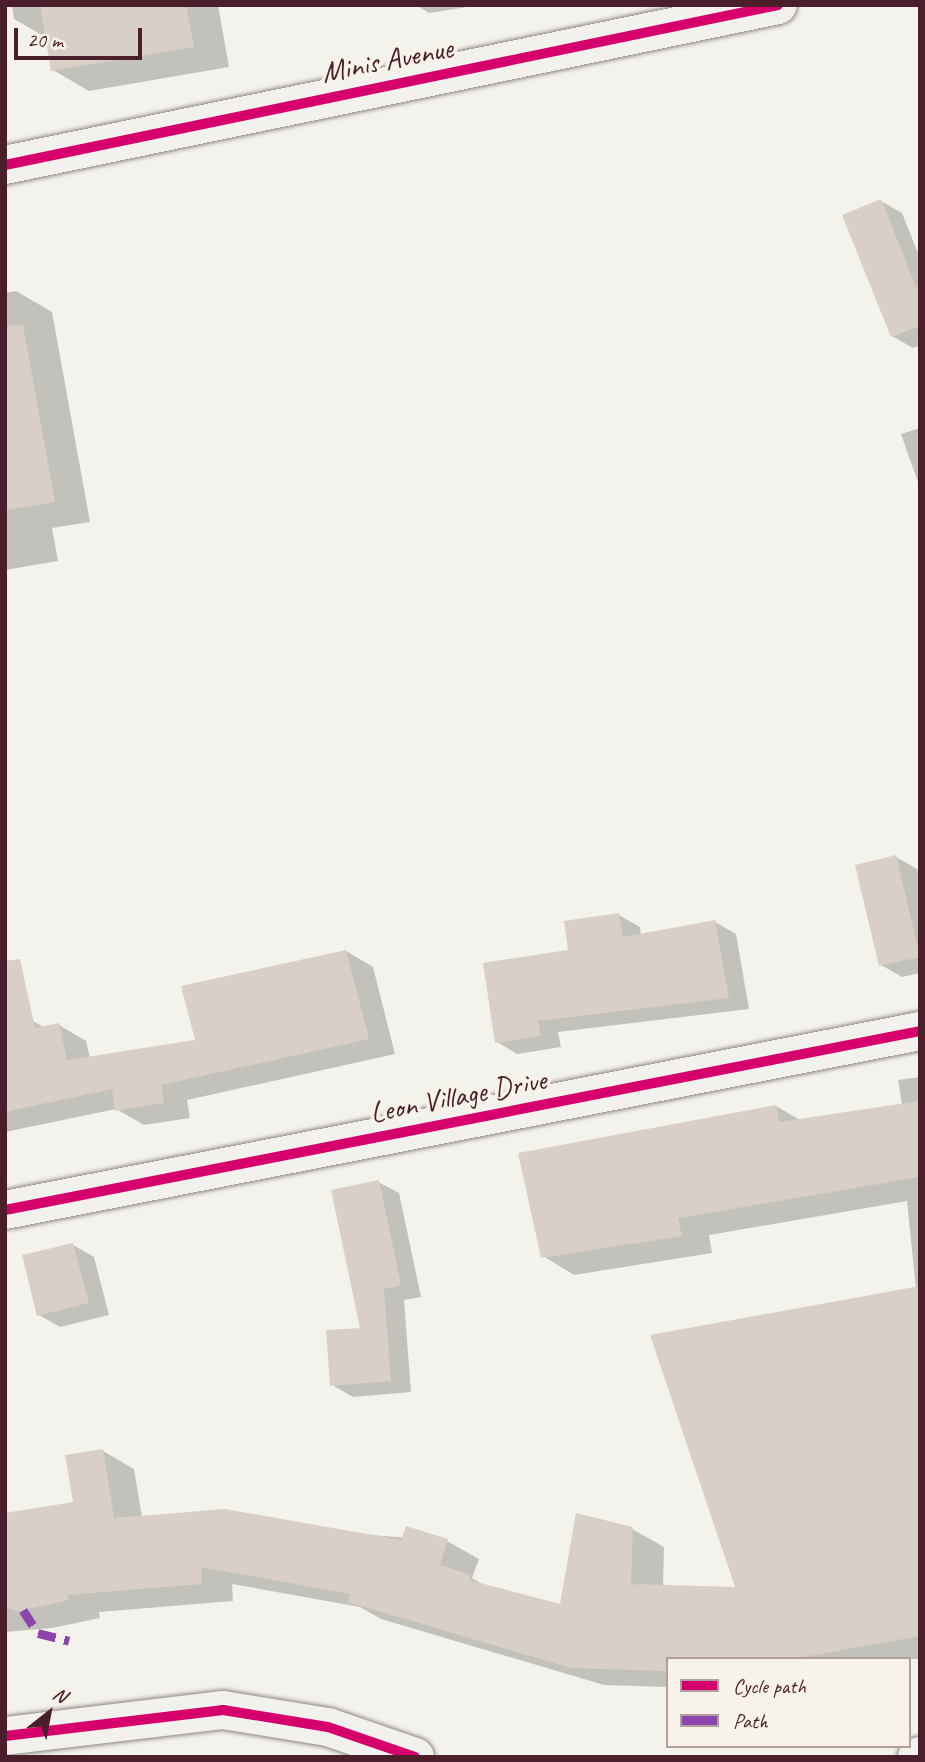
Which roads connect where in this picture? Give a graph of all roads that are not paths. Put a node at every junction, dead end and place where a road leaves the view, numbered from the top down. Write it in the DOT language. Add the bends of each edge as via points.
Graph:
graph roads {
  1 [pos="778,5"];
  2 [pos="5,165"];
  3 [pos="920,1031"];
  4 [pos="5,1210"];
  5 [pos="5,1736"];
  6 [pos="415,1757"];
  1 -- 2 [label="street, Minis Avenue"];
  3 -- 4 [label="street, Leon Village Drive"];
  5 -- 6 [label="street" via="223,1710 328,1727"];
}
